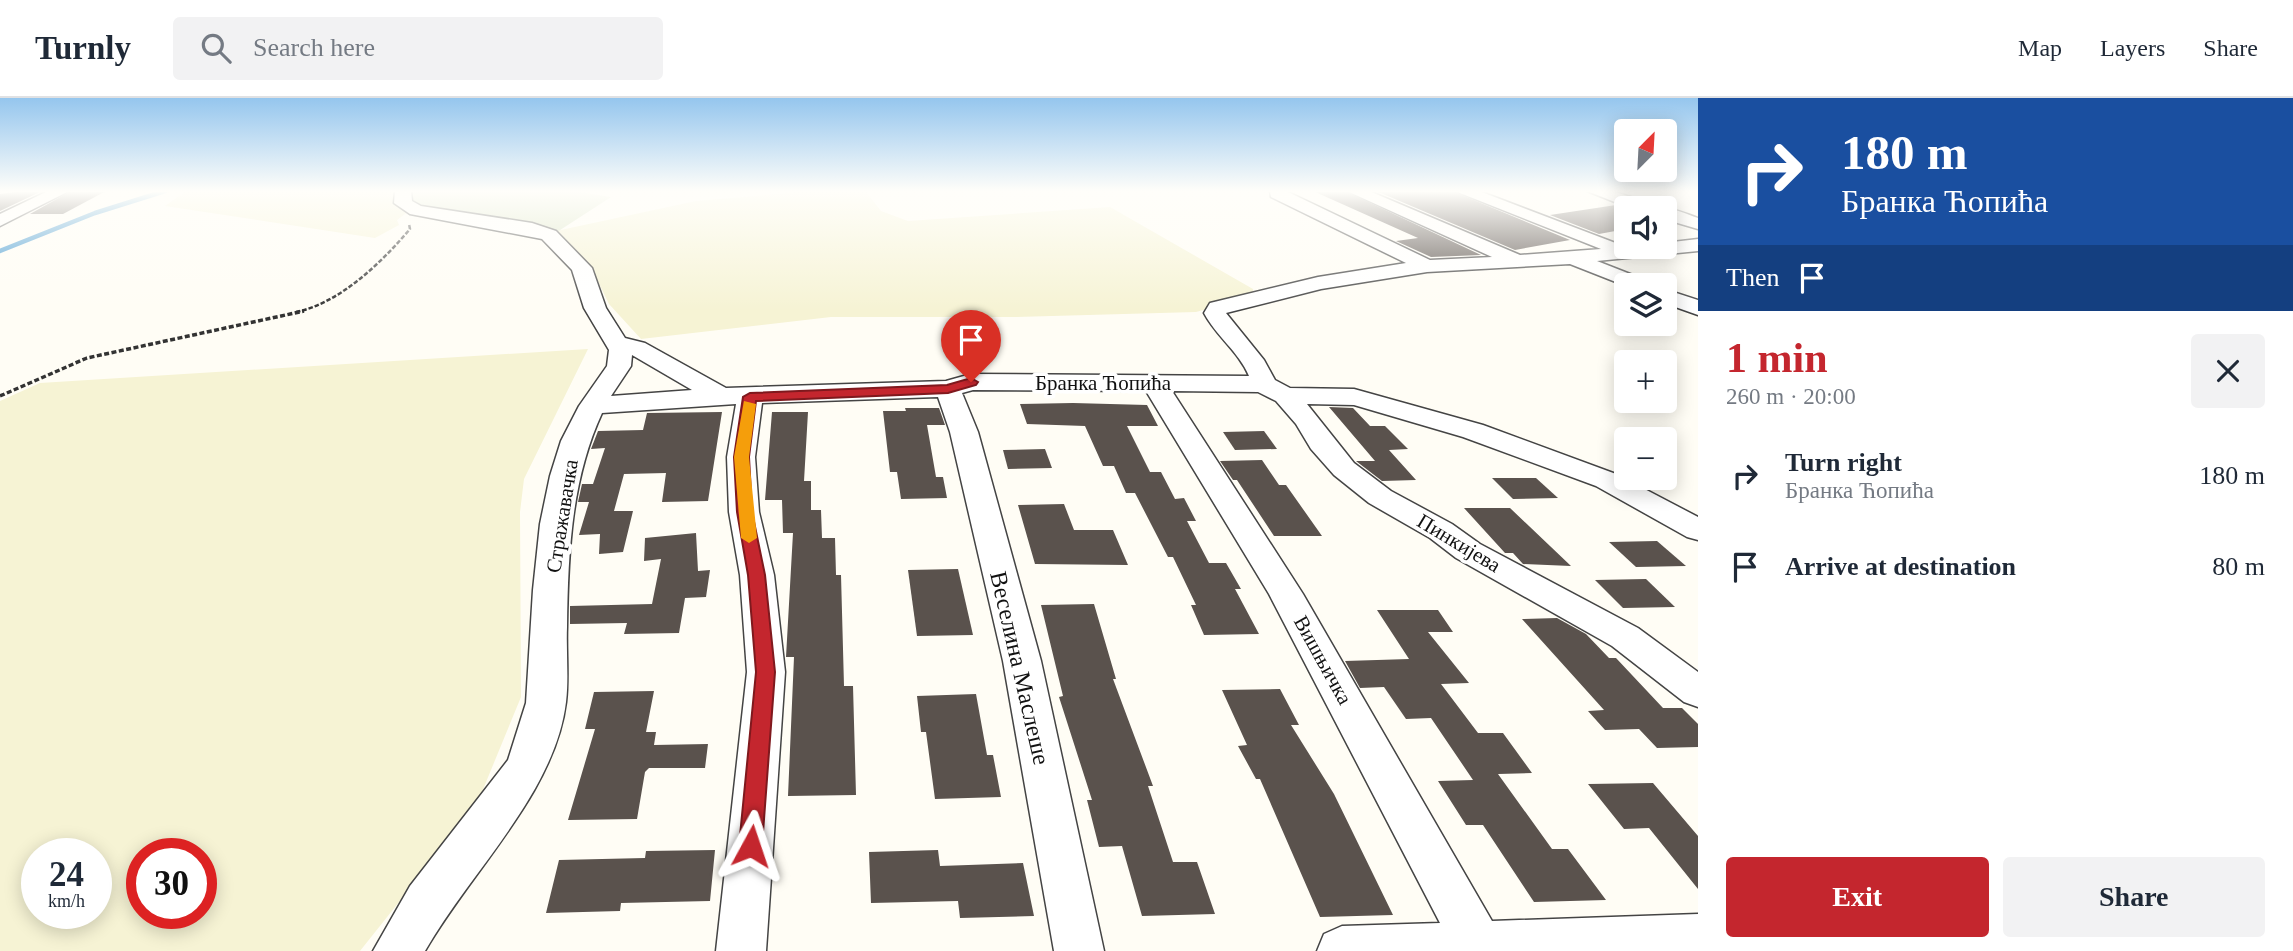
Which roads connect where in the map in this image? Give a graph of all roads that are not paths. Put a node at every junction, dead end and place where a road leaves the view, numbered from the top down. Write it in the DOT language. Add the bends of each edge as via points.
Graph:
graph roads {
  1 [pos="537,231"];
  2 [pos="1355,231"];
  3 [pos="1447,231"];
  4 [pos="1543,231"];
  5 [pos="1571,231"];
  6 [pos="1698,245"];
  7 [pos="1677,246"];
  8 [pos="1614,248"];
  9 [pos="1614,254"];
  10 [pos="1596,256"];
  11 [pos="1571,258"];
  12 [pos="1517,261"];
  13 [pos="1427,266"];
  14 [pos="1614,275"];
  15 [pos="1677,300"];
  16 [pos="1698,308"];
  17 [pos="618,342"];
  18 [pos="1154,383"];
  19 [pos="1262,387"];
  20 [pos="948,389"];
  21 [pos="738,397"];
  22 [pos="592,406"];
  23 [pos="1698,530"];
  24 [pos="1698,692"];
  25 [pos="1698,938"];
  26 [pos="1478,944"];
  27 [pos="398,951"];
  28 [pos="741,951"];
  29 [pos="1079,951"];
  30 [pos="1342,951"];
  1 -- 17 [label="street" via="549,235 582,268 595,308"];
  2 -- 13 [label="street"];
  3 -- 12 [label="street"];
  4 -- 10 [label="street" via="1594,251"];
  5 -- 8 [label="street"];
  6 -- 7 [label="street"];
  9 -- 10 [label="street"];
  10 -- 11 [label="street"];
  11 -- 12 [label="street"];
  11 -- 14 [label="street"];
  12 -- 13 [label="street"];
  13 -- 19 [label="street, Пинкијева" via="1318,282 1218,308 1215,313 1222,328 1262,372"];
  15 -- 16 [label="street"];
  17 -- 21 [label="street" via="637,348 698,386"];
  17 -- 22 [label="street, Стражавачка" via="619,366"];
  18 -- 19 [label="street, Бранка Ћопића"];
  18 -- 20 [label="street, Бранка Ћопића" via="971,382"];
  18 -- 26 [label="street, Вишњичка" via="1286,594"];
  19 -- 23 [label="street, Бранка Ћопића" via="1354,397 1473,431 1606,480"];
  19 -- 24 [label="street, Пинкијева" via="1308,420 1345,469 1380,497 1625,637"];
  20 -- 21 [label="street, Бранка Ћопића"];
  20 -- 29 [label="street, Веселина Маслеше" via="964,432 1022,661"];
  21 -- 22 [label="street, Бранка Ћопића"];
  21 -- 28 [label="street" via="744,498 766,672"];
  22 -- 27 [label="street, Стражавачка" via="575,441 558,512 546,703 527,767 427,902"];
  25 -- 26 [label="street"];
  26 -- 30 [label="street"];
}
